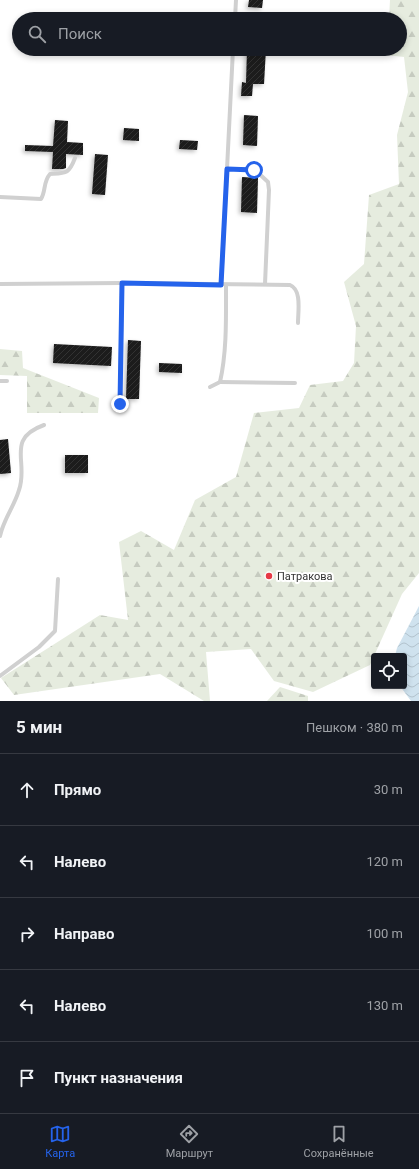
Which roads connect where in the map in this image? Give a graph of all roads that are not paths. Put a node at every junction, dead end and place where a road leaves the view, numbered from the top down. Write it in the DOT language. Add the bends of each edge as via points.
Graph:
graph roads {
  1 [pos="236,0"];
  2 [pos="235,12"];
  3 [pos="233,56"];
  4 [pos="75,158"];
  5 [pos="227,169"];
  6 [pos="0,197"];
  7 [pos="122,283"];
  8 [pos="0,284"];
  9 [pos="265,284"];
  10 [pos="224,285"];
  11 [pos="298,323"];
  12 [pos="0,381"];
  13 [pos="7,381"];
  14 [pos="220,382"];
  15 [pos="295,383"];
  16 [pos="210,387"];
  17 [pos="120,404"];
  18 [pos="44,425"];
  19 [pos="0,536"];
  20 [pos="58,579"];
  21 [pos="0,676"];
  1 -- 2 [label="lane"];
  3 -- 5 [label="lane"];
  4 -- 6 [label="lane" via="71,169 64,173 50,174 41,199"];
  5 -- 9 [label="lane" via="254,170 268,182"];
  5 -- 10 [label="lane"];
  7 -- 8 [label="lane"];
  7 -- 10 [label="lane"];
  7 -- 17 [label="lane"];
  9 -- 10 [label="lane"];
  9 -- 11 [label="lane" via="295,287 298,292"];
  10 -- 14 [label="lane" via="226,323"];
  12 -- 13 [label="lane"];
  14 -- 15 [label="lane"];
  14 -- 16 [label="lane"];
  18 -- 19 [label="lane" via="27,433 23,440 22,479"];
  20 -- 21 [label="lane" via="55,631 34,651"];
}
